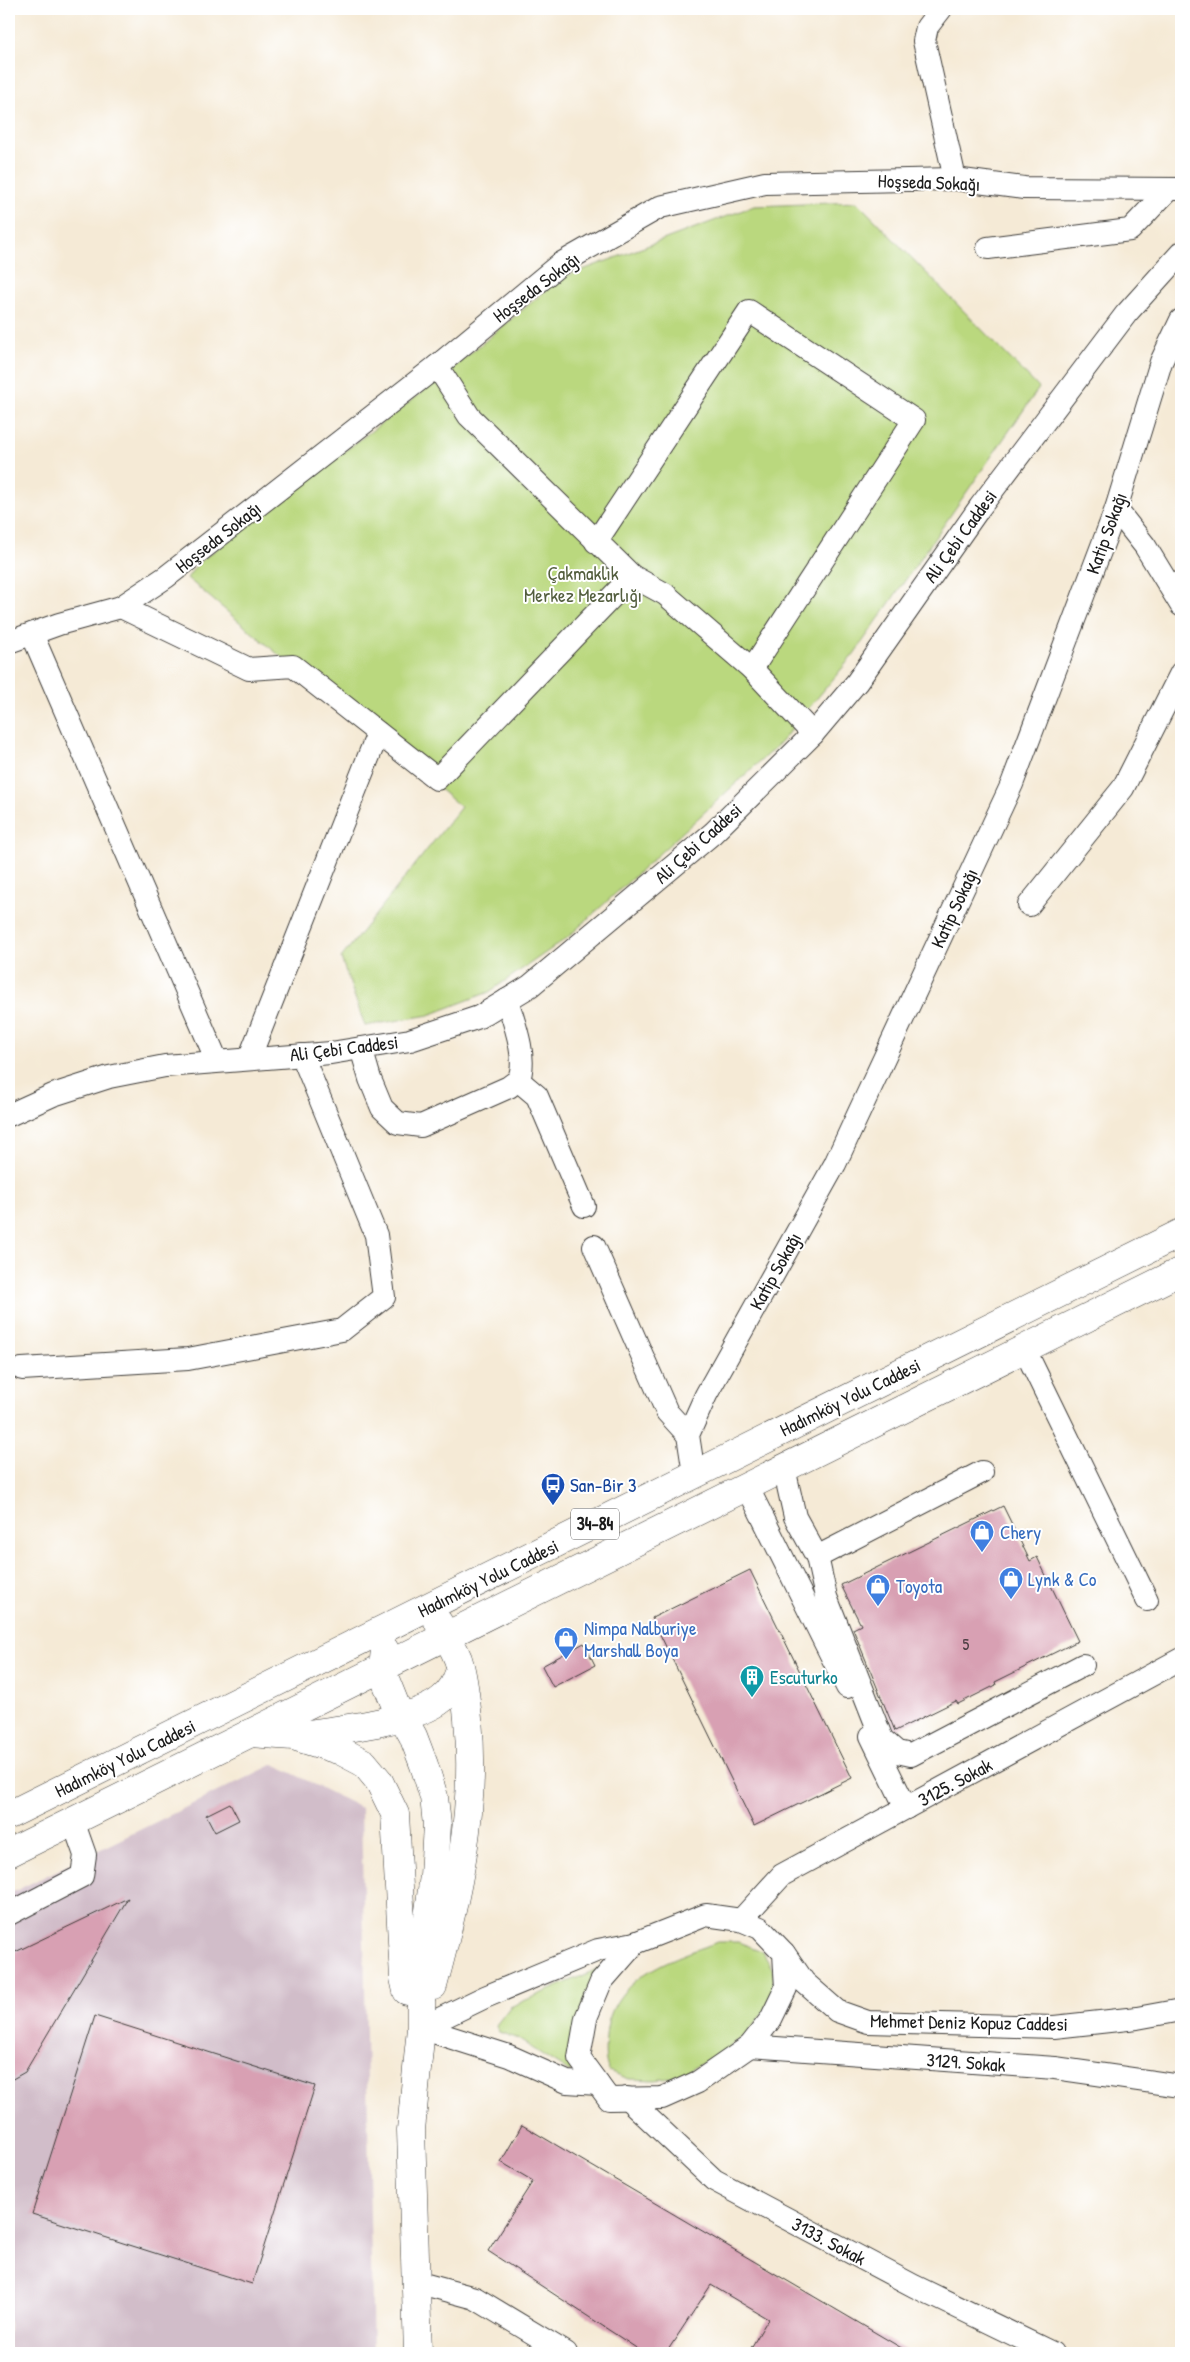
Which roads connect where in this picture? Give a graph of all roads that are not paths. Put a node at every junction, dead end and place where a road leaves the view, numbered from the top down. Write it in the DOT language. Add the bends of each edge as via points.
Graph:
graph roads {
  1 [pos="940,9"];
  2 [pos="955,179"];
  3 [pos="1175,189"];
  4 [pos="988,248"];
  5 [pos="1181,253"];
  6 [pos="1181,320"];
  7 [pos="437,366"];
  8 [pos="1116,509"];
  9 [pos="596,542"];
  10 [pos="632,576"];
  11 [pos="1181,605"];
  12 [pos="121,607"];
  13 [pos="32,634"];
  14 [pos="9,642"];
  15 [pos="752,668"];
  16 [pos="1181,673"];
  17 [pos="378,733"];
  18 [pos="813,734"];
  19 [pos="1029,905"];
  20 [pos="507,1000"];
  21 [pos="361,1048"];
  22 [pos="302,1055"];
  23 [pos="249,1059"];
  24 [pos="217,1061"];
  25 [pos="518,1080"];
  26 [pos="9,1115"];
  27 [pos="584,1206"];
  28 [pos="1181,1233"];
  29 [pos="594,1246"];
  30 [pos="1181,1271"];
  31 [pos="1024,1348"];
  32 [pos="22,1369"];
  33 [pos="688,1435"];
  34 [pos="784,1468"];
  35 [pos="982,1472"];
  36 [pos="694,1474"];
  37 [pos="747,1486"];
  38 [pos="817,1556"];
  39 [pos="1148,1600"];
  40 [pos="425,1609"];
  41 [pos="400,1621"];
  42 [pos="447,1637"];
  43 [pos="1181,1659"];
  44 [pos="1083,1665"];
  45 [pos="383,1668"];
  46 [pos="460,1670"];
  47 [pos="401,1716"];
  48 [pos="249,1733"];
  49 [pos="293,1736"];
  50 [pos="906,1808"];
  51 [pos="9,1815"];
  52 [pos="73,1821"];
  53 [pos="9,1853"];
  54 [pos="9,1914"];
  55 [pos="740,1920"];
  56 [pos="635,1943"];
  57 [pos="784,1953"];
  58 [pos="1181,1993"];
  59 [pos="1181,2010"];
  60 [pos="1137,2018"];
  61 [pos="421,2028"];
  62 [pos="750,2046"];
  63 [pos="598,2084"];
  64 [pos="1181,2086"];
  65 [pos="627,2098"];
  66 [pos="416,2282"];
  67 [pos="418,2353"];
  68 [pos="566,2353"];
  69 [pos="1052,2353"];
  1 -- 2 [label="street" via="927,27 924,41"];
  2 -- 3 [label="street, Hoşseda Sokağı" via="1024,188"];
  2 -- 7 [label="street, Hoşseda Sokağı" via="765,183 660,207 560,264"];
  3 -- 4 [label="street" via="1130,230"];
  5 -- 18 [label="street, Ali Çebi Caddesi" via="1126,314 980,506 857,682"];
  6 -- 8 [label="street, Katip Sokağı" via="1161,362"];
  7 -- 9 [label="street" via="470,416"];
  7 -- 12 [label="street, Hoşseda Sokağı" via="166,577"];
  8 -- 11 [label="street" via="1145,546"];
  8 -- 33 [label="street, Katip Sokağı" via="1012,784 835,1164 706,1395"];
  9 -- 10 [label="street"];
  9 -- 15 [label="street" via="749,311 914,420"];
  10 -- 15 [label="street" via="665,594"];
  10 -- 17 [label="street" via="437,779"];
  12 -- 13 [label="street, Hoşseda Sokağı"];
  12 -- 17 [label="street" via="249,669 293,666"];
  13 -- 14 [label="street, Hoşseda Sokağı"];
  13 -- 24 [label="street"];
  15 -- 18 [label="street"];
  16 -- 19 [label="street" via="1123,788"];
  17 -- 23 [label="street"];
  18 -- 20 [label="street, Ali Çebi Caddesi" via="712,833 530,986"];
  20 -- 21 [label="street, Ali Çebi Caddesi" via="479,1017 410,1040"];
  20 -- 25 [label="street" via="518,1034 522,1066"];
  21 -- 22 [label="street, Ali Çebi Caddesi"];
  21 -- 25 [label="street" via="382,1108 398,1123 421,1126"];
  22 -- 23 [label="street, Ali Çebi Caddesi"];
  22 -- 32 [label="street" via="376,1235 384,1297 342,1330 188,1359"];
  23 -- 24 [label="street, Ali Çebi Caddesi"];
  24 -- 26 [label="street, Ali Çebi Caddesi" via="165,1066 109,1077"];
  25 -- 27 [label="street" via="537,1096"];
  28 -- 36 [label="main road, Hadımköy Yolu Caddesi / 34-84"];
  29 -- 33 [label="street" via="667,1412"];
  30 -- 31 [label="main road, Hadımköy Yolu Caddesi / 34-84"];
  31 -- 34 [label="main road, Hadımköy Yolu Caddesi / 34-84"];
  31 -- 39 [label="street"];
  33 -- 36 [label="street"];
  34 -- 37 [label="main road, Hadımköy Yolu Caddesi / 34-84"];
  34 -- 38 [label="street" via="795,1517"];
  35 -- 38 [label="street"];
  36 -- 40 [label="main road, Hadımköy Yolu Caddesi / 34-84"];
  37 -- 42 [label="main road, Hadımköy Yolu Caddesi / 34-84"];
  37 -- 50 [label="street"];
  38 -- 44 [label="street" via="826,1596 882,1739 897,1752 911,1755"];
  40 -- 41 [label="main road, Hadımköy Yolu Caddesi / 34-84"];
  40 -- 42 [label="main road"];
  41 -- 45 [label="main road" via="388,1638"];
  41 -- 51 [label="main road, Hadımköy Yolu Caddesi / 34-84"];
  42 -- 45 [label="main road, Hadımköy Yolu Caddesi / 34-84"];
  42 -- 46 [label="main road"];
  43 -- 50 [label="street, 3125. Sokak"];
  45 -- 47 [label="main road"];
  45 -- 48 [label="main road, Hadımköy Yolu Caddesi / 34-84"];
  46 -- 47 [label="main road" via="451,1692 441,1700 418,1712"];
  46 -- 61 [label="main road" via="471,1748 469,1814 462,1866"];
  47 -- 49 [label="main road"];
  47 -- 61 [label="main road" via="424,1764 434,1797 437,1825 434,1876 421,1966"];
  48 -- 49 [label="main road"];
  48 -- 52 [label="main road, Hadımköy Yolu Caddesi / 34-84"];
  49 -- 61 [label="main road" via="341,1751 364,1763 389,1800 395,1814 398,1843 404,1978 411,2007"];
  50 -- 55 [label="street, 3125. Sokak" via="782,1875"];
  52 -- 53 [label="main road, Hadımköy Yolu Caddesi / 34-84"];
  52 -- 54 [label="street" via="85,1855 82,1876"];
  55 -- 56 [label="street, Mehmet Deniz Kopuz Caddesi" via="706,1915"];
  55 -- 57 [label="street, Mehmet Deniz Kopuz Caddesi" via="762,1929"];
  56 -- 61 [label="street, Mehmet Deniz Kopuz Caddesi" via="598,1950"];
  56 -- 63 [label="street" via="602,1982 586,2018 579,2058"];
  57 -- 60 [label="street, Mehmet Deniz Kopuz Caddesi" via="804,1982 837,2011 868,2022 1054,2027"];
  57 -- 62 [label="street" via="786,1988 771,2019"];
  58 -- 60 [label="street"];
  59 -- 60 [label="street, Mehmet Deniz Kopuz Caddesi"];
  61 -- 63 [label="street" via="509,2056 567,2082"];
  61 -- 66 [label="main road" via="411,2130"];
  62 -- 64 [label="street, 3129. Sokak" via="1055,2068"];
  62 -- 65 [label="street" via="698,2082 662,2098"];
  63 -- 65 [label="street" via="609,2099"];
  65 -- 69 [label="street, 3133. Sokak" via="714,2180 914,2286"];
  66 -- 67 [label="main road"];
  66 -- 68 [label="street" via="475,2298"];
}
